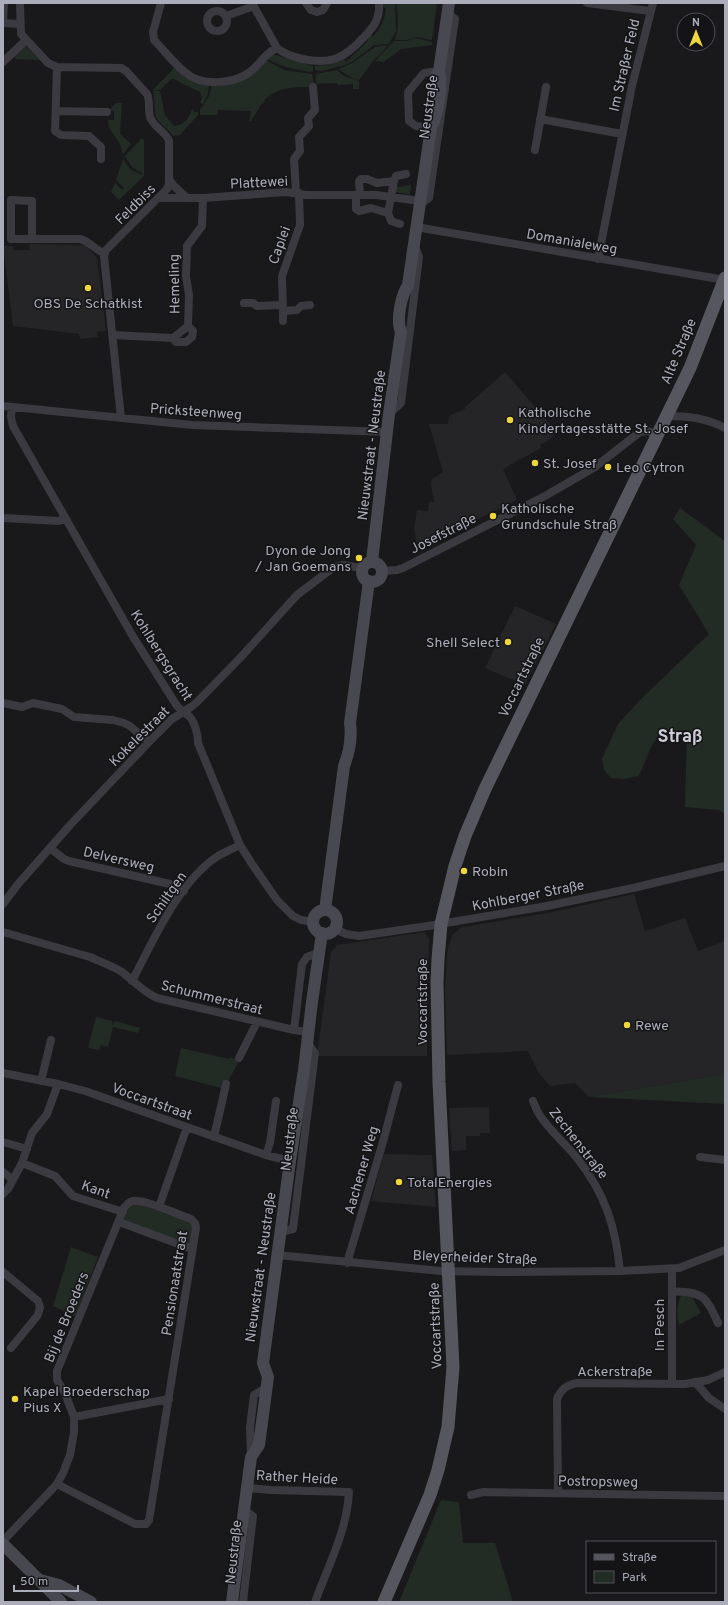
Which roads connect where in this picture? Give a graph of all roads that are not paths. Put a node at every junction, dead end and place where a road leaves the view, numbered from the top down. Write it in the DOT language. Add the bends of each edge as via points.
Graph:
graph roads {
  1 [pos="4,3"];
  2 [pos="20,3"];
  3 [pos="161,3"];
  4 [pos="306,3"];
  5 [pos="327,3"];
  6 [pos="379,3"];
  7 [pos="587,3"];
  8 [pos="653,3"];
  9 [pos="253,5"];
  10 [pos="448,8"];
  11 [pos="650,12"];
  12 [pos="226,16"];
  13 [pos="20,24"];
  14 [pos="26,40"];
  15 [pos="277,48"];
  16 [pos="3,62"];
  17 [pos="57,67"];
  18 [pos="439,71"];
  19 [pos="313,86"];
  20 [pos="546,86"];
  21 [pos="56,111"];
  22 [pos="107,112"];
  23 [pos="540,119"];
  24 [pos="431,128"];
  25 [pos="622,134"];
  26 [pos="535,150"];
  27 [pos="101,159"];
  28 [pos="406,174"];
  29 [pos="169,179"];
  30 [pos="394,181"];
  31 [pos="298,193"];
  32 [pos="358,195"];
  33 [pos="391,196"];
  34 [pos="159,198"];
  35 [pos="187,198"];
  36 [pos="203,198"];
  37 [pos="420,203"];
  38 [pos="388,213"];
  39 [pos="400,224"];
  40 [pos="416,227"];
  41 [pos="32,239"];
  42 [pos="414,243"];
  43 [pos="105,253"];
  44 [pos="598,259"];
  45 [pos="725,279"];
  46 [pos="244,303"];
  47 [pos="310,305"];
  48 [pos="283,308"];
  49 [pos="284,321"];
  50 [pos="188,326"];
  51 [pos="112,335"];
  52 [pos="172,338"];
  53 [pos="3,406"];
  54 [pos="12,407"];
  55 [pos="389,414"];
  56 [pos="667,416"];
  57 [pos="121,418"];
  58 [pos="725,428"];
  59 [pos="388,432"];
  60 [pos="657,435"];
  61 [pos="3,518"];
  62 [pos="65,518"];
  63 [pos="367,564"];
  64 [pos="382,571"];
  65 [pos="369,581"];
  66 [pos="3,703"];
  67 [pos="182,712"];
  68 [pos="149,742"];
  69 [pos="240,845"];
  70 [pos="50,848"];
  71 [pos="725,866"];
  72 [pos="184,891"];
  73 [pos="3,904"];
  74 [pos="325,910"];
  75 [pos="314,922"];
  76 [pos="441,924"];
  77 [pos="335,929"];
  78 [pos="3,932"];
  79 [pos="322,933"];
  80 [pos="320,952"];
  81 [pos="132,981"];
  82 [pos="257,1022"];
  83 [pos="294,1030"];
  84 [pos="308,1037"];
  85 [pos="51,1040"];
  86 [pos="239,1058"];
  87 [pos="3,1073"];
  88 [pos="41,1081"];
  89 [pos="58,1084"];
  90 [pos="226,1084"];
  91 [pos="398,1085"];
  92 [pos="276,1101"];
  93 [pos="533,1101"];
  94 [pos="187,1127"];
  95 [pos="214,1137"];
  96 [pos="3,1142"];
  97 [pos="27,1149"];
  98 [pos="266,1155"];
  99 [pos="700,1157"];
  100 [pos="725,1160"];
  101 [pos="290,1161"];
  102 [pos="22,1163"];
  103 [pos="3,1172"];
  104 [pos="13,1180"];
  105 [pos="3,1194"];
  106 [pos="159,1208"];
  107 [pos="123,1212"];
  108 [pos="119,1222"];
  109 [pos="280,1232"];
  110 [pos="192,1249"];
  111 [pos="725,1250"];
  112 [pos="277,1255"];
  113 [pos="347,1263"];
  114 [pos="672,1269"];
  115 [pos="450,1271"];
  116 [pos="620,1271"];
  117 [pos="3,1272"];
  118 [pos="672,1291"];
  119 [pos="718,1323"];
  120 [pos="11,1348"];
  121 [pos="725,1372"];
  122 [pos="695,1382"];
  123 [pos="672,1384"];
  124 [pos="169,1399"];
  125 [pos="725,1408"];
  126 [pos="74,1417"];
  127 [pos="57,1484"];
  128 [pos="247,1488"];
  129 [pos="558,1493"];
  130 [pos="471,1495"];
  131 [pos="725,1496"];
  132 [pos="244,1510"];
  133 [pos="3,1543"];
  134 [pos="39,1580"];
  135 [pos="61,1602"];
  136 [pos="91,1602"];
  137 [pos="232,1602"];
  138 [pos="243,1602"];
  139 [pos="315,1602"];
  140 [pos="384,1602"];
  1 -- 13 [label="street" via="3,23"];
  2 -- 13 [label="street"];
  3 -- 15 [label="street" via="153,32 154,40 191,76 208,81 236,79 253,69 267,54"];
  4 -- 5 [label="street" via="311,10 317,12 323,10"];
  6 -- 15 [label="street" via="379,14 374,26 352,50 340,58 315,62 294,57"];
  7 -- 11 [label="street"];
  8 -- 11 [label="street, Im Straßer Feld"];
  9 -- 12 [label="street"];
  9 -- 15 [label="street"];
  10 -- 18 [label="street"];
  10 -- 37 [label="street, Neustraße" via="455,19 444,104 429,198"];
  11 -- 25 [label="street, Im Straßer Feld"];
  13 -- 14 [label="street" via="21,34"];
  14 -- 16 [label="street"];
  14 -- 17 [label="street" via="48,63"];
  17 -- 21 [label="street"];
  17 -- 29 [label="street, Feldbiss" via="116,68 126,71 147,94 150,118 168,138"];
  18 -- 24 [label="street, Neustraße" via="441,78 438,100"];
  18 -- 24 [label="street" via="424,73 408,92 409,121 416,126"];
  19 -- 31 [label="street, Caplei" via="314,110 308,118 309,126 299,137 300,151 294,159"];
  20 -- 23 [label="street"];
  21 -- 22 [label="street"];
  21 -- 27 [label="street" via="56,132 89,136 101,148"];
  23 -- 25 [label="street, Im Straßer Feld"];
  23 -- 26 [label="street"];
  24 -- 37 [label="street"];
  25 -- 44 [label="street, Im Straßer Feld"];
  28 -- 30 [label="street" via="396,176"];
  29 -- 34 [label="street, Feldbiss" via="168,188"];
  29 -- 35 [label="street"];
  30 -- 32 [label="street" via="377,183 361,179"];
  30 -- 33 [label="street"];
  31 -- 32 [label="street, Plattewei"];
  31 -- 36 [label="street, Plattewei"];
  31 -- 48 [label="street, Caplei" via="300,224 282,276"];
  32 -- 33 [label="street, Plattewei"];
  32 -- 38 [label="street" via="356,209 359,211 371,208"];
  33 -- 37 [label="street, Plattewei"];
  33 -- 38 [label="street"];
  34 -- 35 [label="street, Plattewei"];
  34 -- 43 [label="street, Feldbiss"];
  35 -- 36 [label="street, Plattewei"];
  36 -- 50 [label="street, Hemeling" via="202,226 187,246"];
  37 -- 40 [label="street"];
  38 -- 39 [label="street" via="391,221"];
  40 -- 42 [label="street"];
  40 -- 44 [label="street, Domanialeweg"];
  41 -- 41 [label="street" via="32,201 11,200 11,239"];
  41 -- 43 [label="street" via="80,239"];
  42 -- 55 [label="street, Nieuwstraat - Neustraße" via="408,285 403,294 398,326 401,332"];
  42 -- 55 [label="street" via="419,257 401,403"];
  43 -- 51 [label="street"];
  44 -- 45 [label="street, Domanialeweg"];
  45 -- 56 [label="main road, Alte Straße" via="690,368"];
  46 -- 48 [label="street"];
  47 -- 48 [label="street" via="301,306 298,310"];
  48 -- 49 [label="street, Caplei"];
  50 -- 52 [label="street, Hemeling"];
  50 -- 52 [label="street, Hemeling" via="193,331 192,337 186,342 176,342"];
  51 -- 52 [label="street, Hemeling"];
  51 -- 57 [label="street"];
  53 -- 54 [label="street, Pricksteenweg"];
  54 -- 57 [label="street, Pricksteenweg"];
  54 -- 62 [label="street, Kohlbergsgracht" via="13,426"];
  55 -- 59 [label="street, Nieuwstraat - Neustraße"];
  56 -- 58 [label="street" via="702,419"];
  56 -- 60 [label="main road, Alte Straße"];
  57 -- 59 [label="street, Pricksteenweg" via="192,425"];
  59 -- 63 [label="street, Nieuwstraat - Neustraße"];
  60 -- 64 [label="street, Josefstraße" via="648,431 640,432 594,467 545,496 403,568"];
  60 -- 76 [label="main road, Voccartstraße" via="476,810 459,854"];
  61 -- 62 [label="street" via="59,521"];
  62 -- 67 [label="street, Kohlbergsgracht" via="132,634"];
  63 -- 64 [label="street" via="378,564"];
  63 -- 65 [label="street" via="362,575"];
  63 -- 67 [label="street, Kokelestraat" via="334,567 297,594 241,657 191,707"];
  64 -- 65 [label="street" via="378,580"];
  65 -- 74 [label="street" via="350,723 350,744 344,766"];
  66 -- 68 [label="street" via="22,707 32,703 62,709 74,717 114,720 130,726"];
  67 -- 68 [label="street, Kokelestraat"];
  67 -- 69 [label="street, Kohlbergsgracht" via="190,718 198,735 198,743"];
  68 -- 70 [label="street, Kokelestraat"];
  69 -- 72 [label="street, Schiltgen" via="206,866"];
  69 -- 75 [label="street, Kohlbergsgracht" via="276,900 294,916"];
  70 -- 72 [label="street, Delversweg" via="69,861 165,883"];
  70 -- 73 [label="street, Kokelestraat"];
  71 -- 76 [label="street, Kohlberger Straße" via="576,900"];
  72 -- 81 [label="street, Schiltgen" via="168,913"];
  74 -- 75 [label="street" via="316,914"];
  74 -- 77 [label="street" via="332,912 336,917"];
  75 -- 79 [label="street" via="316,929"];
  76 -- 77 [label="street, Kohlberger Straße" via="359,936"];
  76 -- 115 [label="main road, Voccartstraße" via="437,999 440,1109"];
  77 -- 79 [label="street"];
  78 -- 81 [label="street, Schummerstraat" via="90,957 122,972"];
  79 -- 80 [label="street, Nieuwstraat - Neustraße"];
  80 -- 83 [label="street" via="307,957 302,964"];
  80 -- 84 [label="street, Nieuwstraat - Neustraße"];
  81 -- 82 [label="street, Schummerstraat" via="157,998"];
  82 -- 83 [label="street, Schummerstraat"];
  82 -- 86 [label="street"];
  83 -- 84 [label="street, Schummerstraat"];
  84 -- 101 [label="street, Nieuwstraat - Neustraße"];
  84 -- 109 [label="street, Neustraße" via="315,1053 293,1229"];
  85 -- 88 [label="street"];
  87 -- 88 [label="street, Voccartstraat"];
  88 -- 89 [label="street, Voccartstraat"];
  89 -- 94 [label="street, Voccartstraat"];
  89 -- 97 [label="street" via="47,1114 32,1133"];
  90 -- 95 [label="street"];
  91 -- 113 [label="street, Aachener Weg"];
  92 -- 98 [label="street" via="271,1140"];
  93 -- 116 [label="street, Zechenstraße" via="540,1116 576,1157 599,1189 612,1223"];
  94 -- 95 [label="street, Voccartstraat"];
  94 -- 106 [label="street"];
  95 -- 98 [label="street, Voccartstraat"];
  96 -- 97 [label="street"];
  97 -- 102 [label="street"];
  98 -- 101 [label="street, Voccartstraat"];
  99 -- 100 [label="street"];
  101 -- 109 [label="street, Nieuwstraat - Neustraße"];
  102 -- 104 [label="street"];
  102 -- 107 [label="street, Kant" via="55,1176 72,1196"];
  103 -- 104 [label="street"];
  104 -- 105 [label="street"];
  106 -- 107 [label="street, Bij de Broeders" via="136,1200 127,1204"];
  106 -- 110 [label="street, Pensionaatstraat" via="194,1221 196,1226"];
  107 -- 108 [label="street, Bij de Broeders"];
  108 -- 110 [label="street"];
  108 -- 126 [label="street, Bij de Broeders" via="57,1370 57,1380"];
  109 -- 112 [label="street, Nieuwstraat - Neustraße"];
  110 -- 124 [label="street, Pensionaatstraat"];
  111 -- 114 [label="street, Bleyerheider Straße" via="685,1267"];
  112 -- 113 [label="street, Bleyerheider Straße"];
  112 -- 128 [label="street, Nieuwstraat - Neustraße" via="263,1363 268,1377 259,1445 251,1457"];
  113 -- 115 [label="street, Bleyerheider Straße"];
  114 -- 116 [label="street, Bleyerheider Straße"];
  114 -- 118 [label="street, In Pesch"];
  115 -- 116 [label="street, Bleyerheider Straße"];
  115 -- 140 [label="main road, Voccartstraße" via="453,1367 448,1427 430,1495"];
  117 -- 120 [label="street" via="38,1301 40,1307 38,1315"];
  118 -- 119 [label="street, In Pesch" via="701,1295"];
  118 -- 123 [label="street, In Pesch"];
  121 -- 122 [label="street, Ackerstraße" via="708,1380"];
  122 -- 123 [label="street, Ackerstraße"];
  122 -- 125 [label="street" via="709,1398"];
  123 -- 129 [label="street, Ackerstraße" via="577,1384 561,1391 556,1407"];
  124 -- 126 [label="street"];
  124 -- 127 [label="street, Pensionaatstraat" via="149,1520 146,1524 135,1524"];
  126 -- 127 [label="street, Bij de Broeders" via="70,1455"];
  127 -- 133 [label="street, Bij de Broeders"];
  128 -- 132 [label="street, Nieuwstraat - Neustraße"];
  128 -- 139 [label="street, Rather Heide" via="350,1492 343,1530"];
  129 -- 130 [label="street, Postropsweg" via="483,1492"];
  129 -- 131 [label="street, Postropsweg"];
  132 -- 137 [label="street, Nieuwstraat - Neustraße"];
  132 -- 138 [label="street, Neustraße" via="253,1516"];
  133 -- 134 [label="street"];
  134 -- 135 [label="street"];
  134 -- 136 [label="street" via="60,1585"];
}
